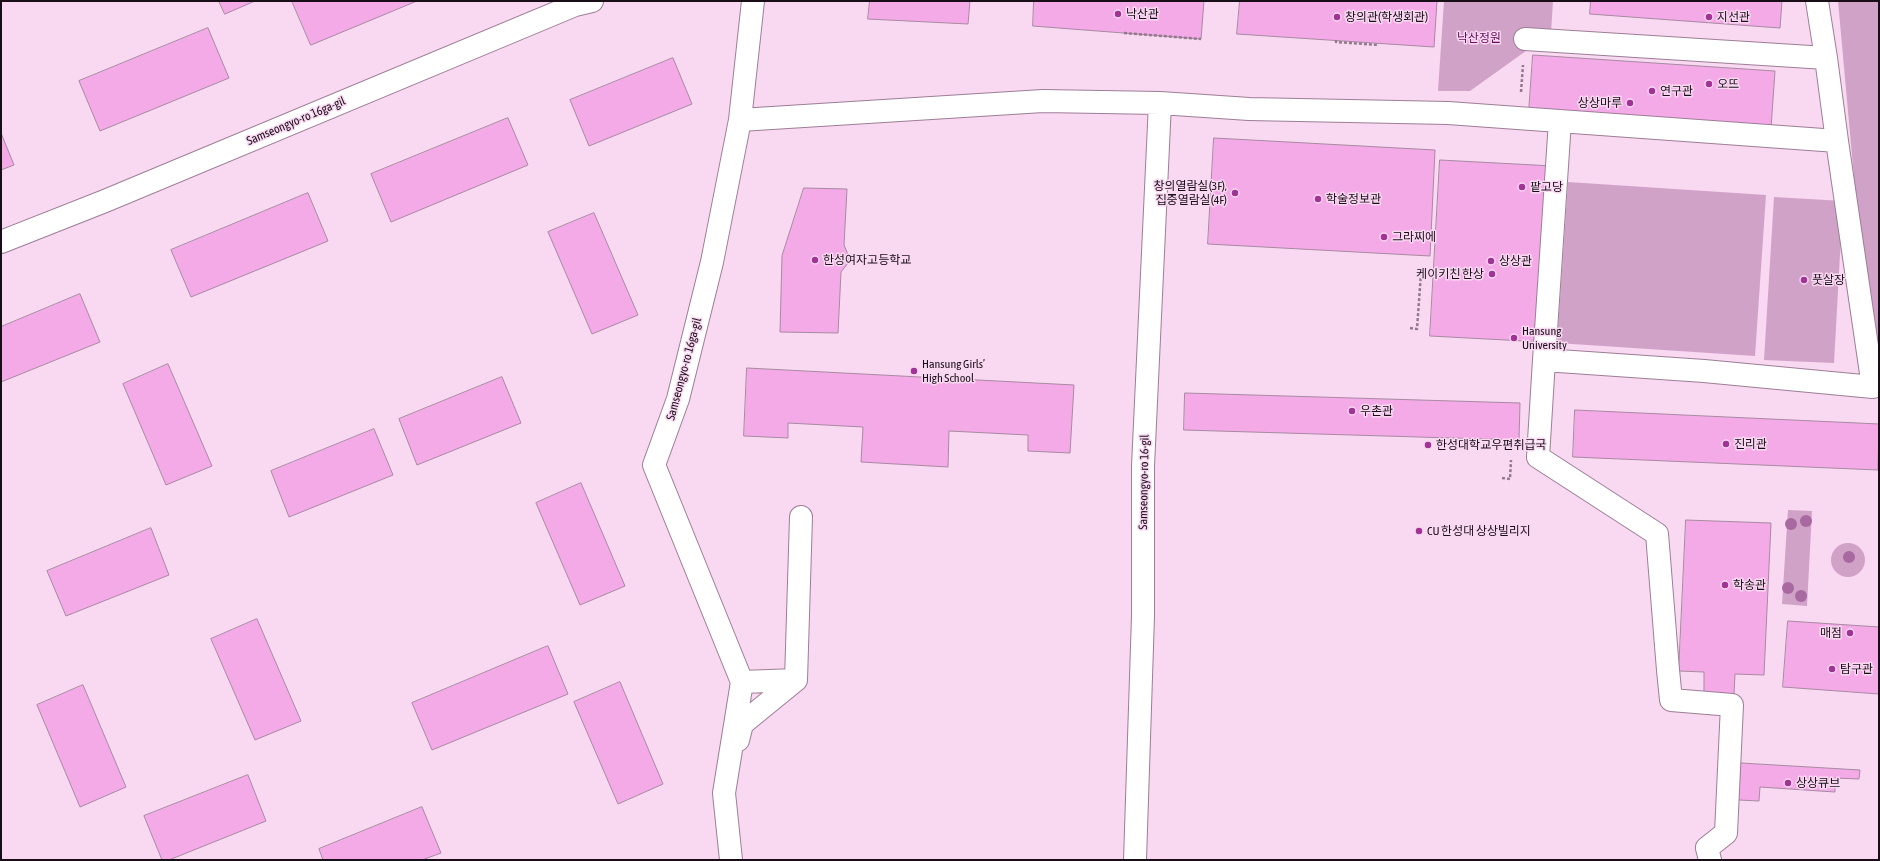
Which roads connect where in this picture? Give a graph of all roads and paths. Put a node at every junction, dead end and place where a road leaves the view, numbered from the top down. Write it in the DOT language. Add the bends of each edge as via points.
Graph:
graph roads {
  1 [pos="592,1"];
  2 [pos="753,1"];
  3 [pos="1817,1"];
  4 [pos="1124,33"];
  5 [pos="1201,39"];
  6 [pos="1525,39"];
  7 [pos="1336,40"];
  8 [pos="1380,45"];
  9 [pos="1826,58"];
  10 [pos="1160,103"];
  11 [pos="1519,118"];
  12 [pos="740,120"];
  13 [pos="1560,121"];
  14 [pos="1837,141"];
  15 [pos="1,242"];
  16 [pos="1427,274"];
  17 [pos="1410,328"];
  18 [pos="1544,360"];
  19 [pos="1512,456"];
  20 [pos="1502,478"];
  21 [pos="801,517"];
  22 [pos="796,680"];
  23 [pos="742,682"];
  24 [pos="724,793"];
  25 [pos="1709,854"];
  26 [pos="731,860"];
  27 [pos="1135,860"];
  1 -- 15 [label="street, Samseongyo-ro 16ga-gil" via="575,5"];
  2 -- 12 [label="street, Samseongyo-ro 16ga-gil"];
  3 -- 9 [label="street"];
  4 -- 5 [label="path"];
  6 -- 9 [label="street"];
  6 -- 11 [label="path"];
  7 -- 8 [label="path"];
  9 -- 14 [label="street"];
  10 -- 11 [label="street" via="1250,109 1448,113"];
  10 -- 12 [label="street" via="1043,101"];
  10 -- 27 [label="street, Samseongyo-ro 16-gil" via="1143,466 1143,616"];
  11 -- 13 [label="street"];
  12 -- 23 [label="street, Samseongyo-ro 16ga-gil" via="712,262 678,399 654,465"];
  13 -- 14 [label="street"];
  13 -- 18 [label="street"];
  14 -- 18 [label="street" via="1873,387 1717,372"];
  16 -- 17 [label="path" via="1421,273 1417,329"];
  18 -- 25 [label="street" via="1538,457 1657,534 1672,700 1732,705 1726,834"];
  19 -- 20 [label="path" via="1510,479"];
  21 -- 22 [label="street"];
  22 -- 23 [label="street"];
  22 -- 24 [label="street" via="742,724"];
  23 -- 24 [label="street"];
  24 -- 26 [label="street"];
}
